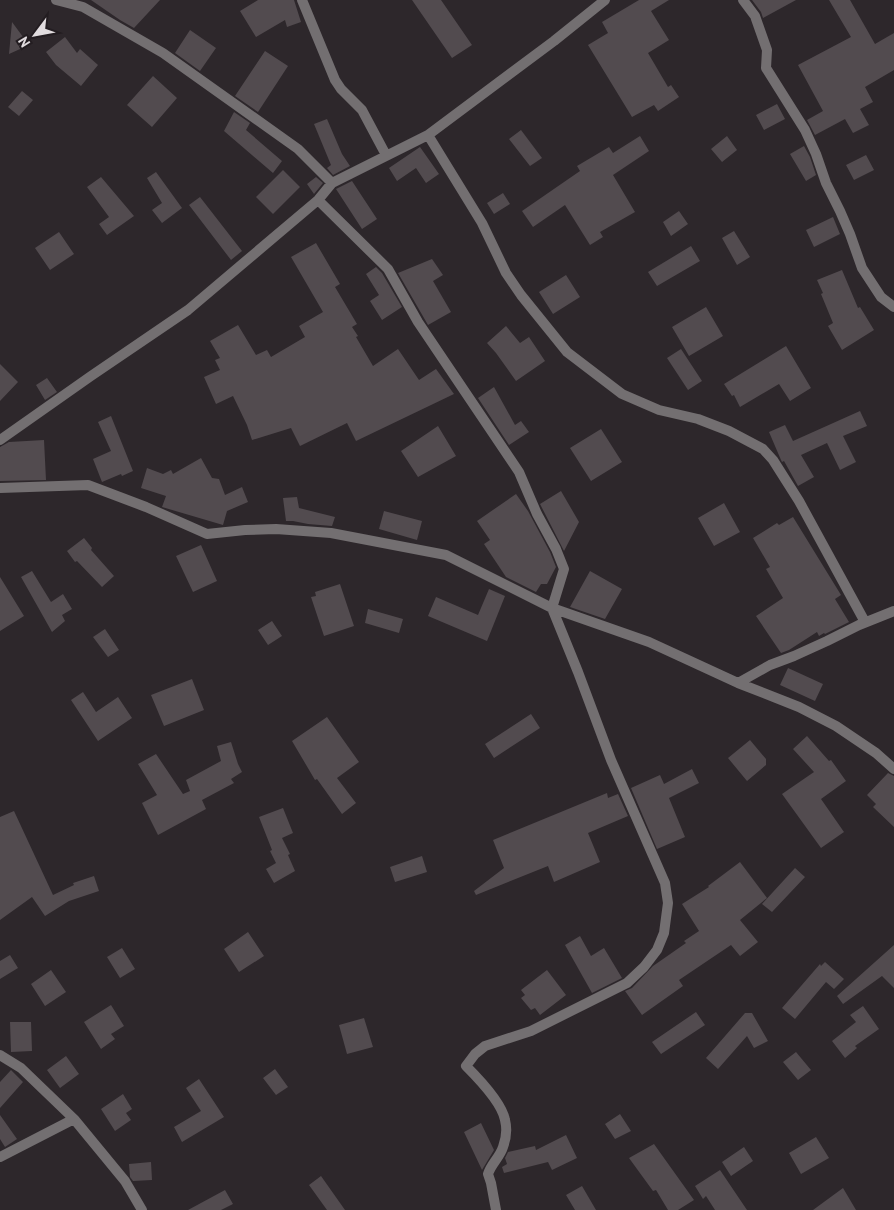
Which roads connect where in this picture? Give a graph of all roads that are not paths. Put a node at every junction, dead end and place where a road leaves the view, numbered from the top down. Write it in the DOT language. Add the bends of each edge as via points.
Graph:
graph roads {
  1 [pos="56,0"];
  2 [pos="302,0"];
  3 [pos="605,0"];
  4 [pos="743,0"];
  5 [pos="428,135"];
  6 [pos="386,155"];
  7 [pos="332,183"];
  8 [pos="318,200"];
  9 [pos="894,307"];
  10 [pos="0,440"];
  11 [pos="0,488"];
  12 [pos="552,608"];
  13 [pos="894,611"];
  14 [pos="865,622"];
  15 [pos="738,683"];
  16 [pos="894,770"];
  17 [pos="0,1055"];
  18 [pos="74,1119"];
  19 [pos="0,1157"];
  20 [pos="142,1210"];
  21 [pos="496,1210"];
  1 -- 7 [label="street" via="83,7 163,53 291,145"];
  2 -- 6 [label="street" via="335,80 362,110"];
  3 -- 5 [label="street"];
  4 -- 9 [label="street" via="755,16 768,50 766,68 816,154 862,268 881,297"];
  5 -- 6 [label="street"];
  5 -- 14 [label="street" via="482,223 516,288 568,352 622,394 659,410 706,422 763,449 799,501"];
  6 -- 7 [label="street"];
  7 -- 8 [label="street"];
  8 -- 10 [label="street" via="188,310"];
  8 -- 12 [label="street" via="388,269 418,322 519,472 564,569"];
  11 -- 12 [label="street" via="88,486 207,534 245,530 331,533 446,555"];
  12 -- 15 [label="street" via="649,642"];
  12 -- 21 [label="street" via="611,760 665,883 668,903 664,933 657,950 627,983 531,1031 485,1046 466,1066 491,1094 505,1118 504,1145 488,1174"];
  13 -- 14 [label="street"];
  14 -- 15 [label="street"];
  15 -- 16 [label="street" via="800,707 836,726 876,753"];
  17 -- 18 [label="street" via="21,1068"];
  18 -- 19 [label="street"];
  18 -- 20 [label="street" via="125,1181"];
}
